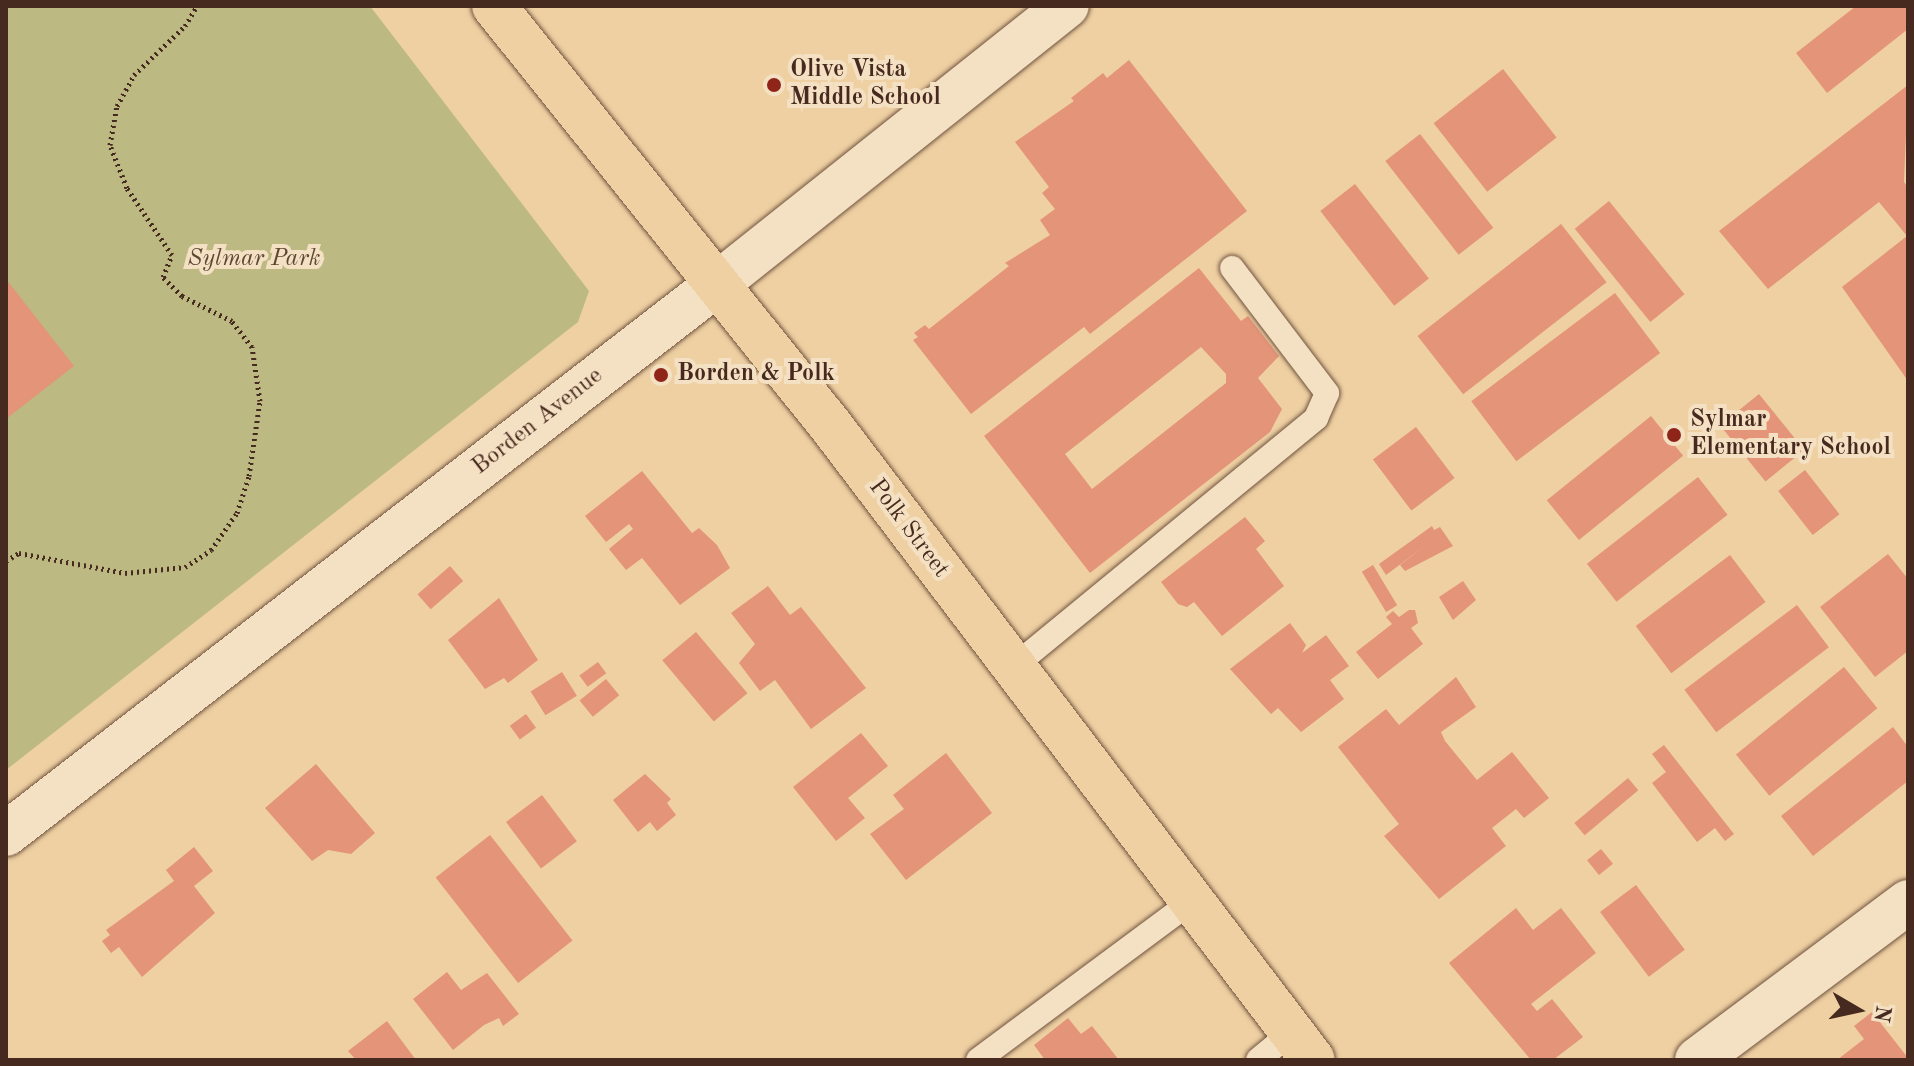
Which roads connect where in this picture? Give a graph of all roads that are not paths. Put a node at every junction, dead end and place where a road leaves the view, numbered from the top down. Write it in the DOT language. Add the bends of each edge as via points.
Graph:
graph roads {
  1 [pos="494,6"];
  2 [pos="1067,6"];
  3 [pos="1232,268"];
  4 [pos="717,284"];
  5 [pos="1012,668"];
  6 [pos="6,834"];
  7 [pos="1191,902"];
  8 [pos="1908,902"];
  9 [pos="1303,1046"];
  10 [pos="978,1060"];
  11 [pos="1258,1060"];
  12 [pos="1697,1060"];
  1 -- 4 [label="main road, Polk Street"];
  2 -- 4 [label="street, Borden Avenue"];
  3 -- 5 [label="lane" via="1327,393 1316,418"];
  4 -- 5 [label="main road, Polk Street"];
  4 -- 6 [label="street, Borden Avenue"];
  5 -- 7 [label="main road, Polk Street"];
  7 -- 9 [label="main road, Polk Street"];
  7 -- 10 [label="lane"];
  8 -- 12 [label="street"];
  9 -- 11 [label="lane"];
}
